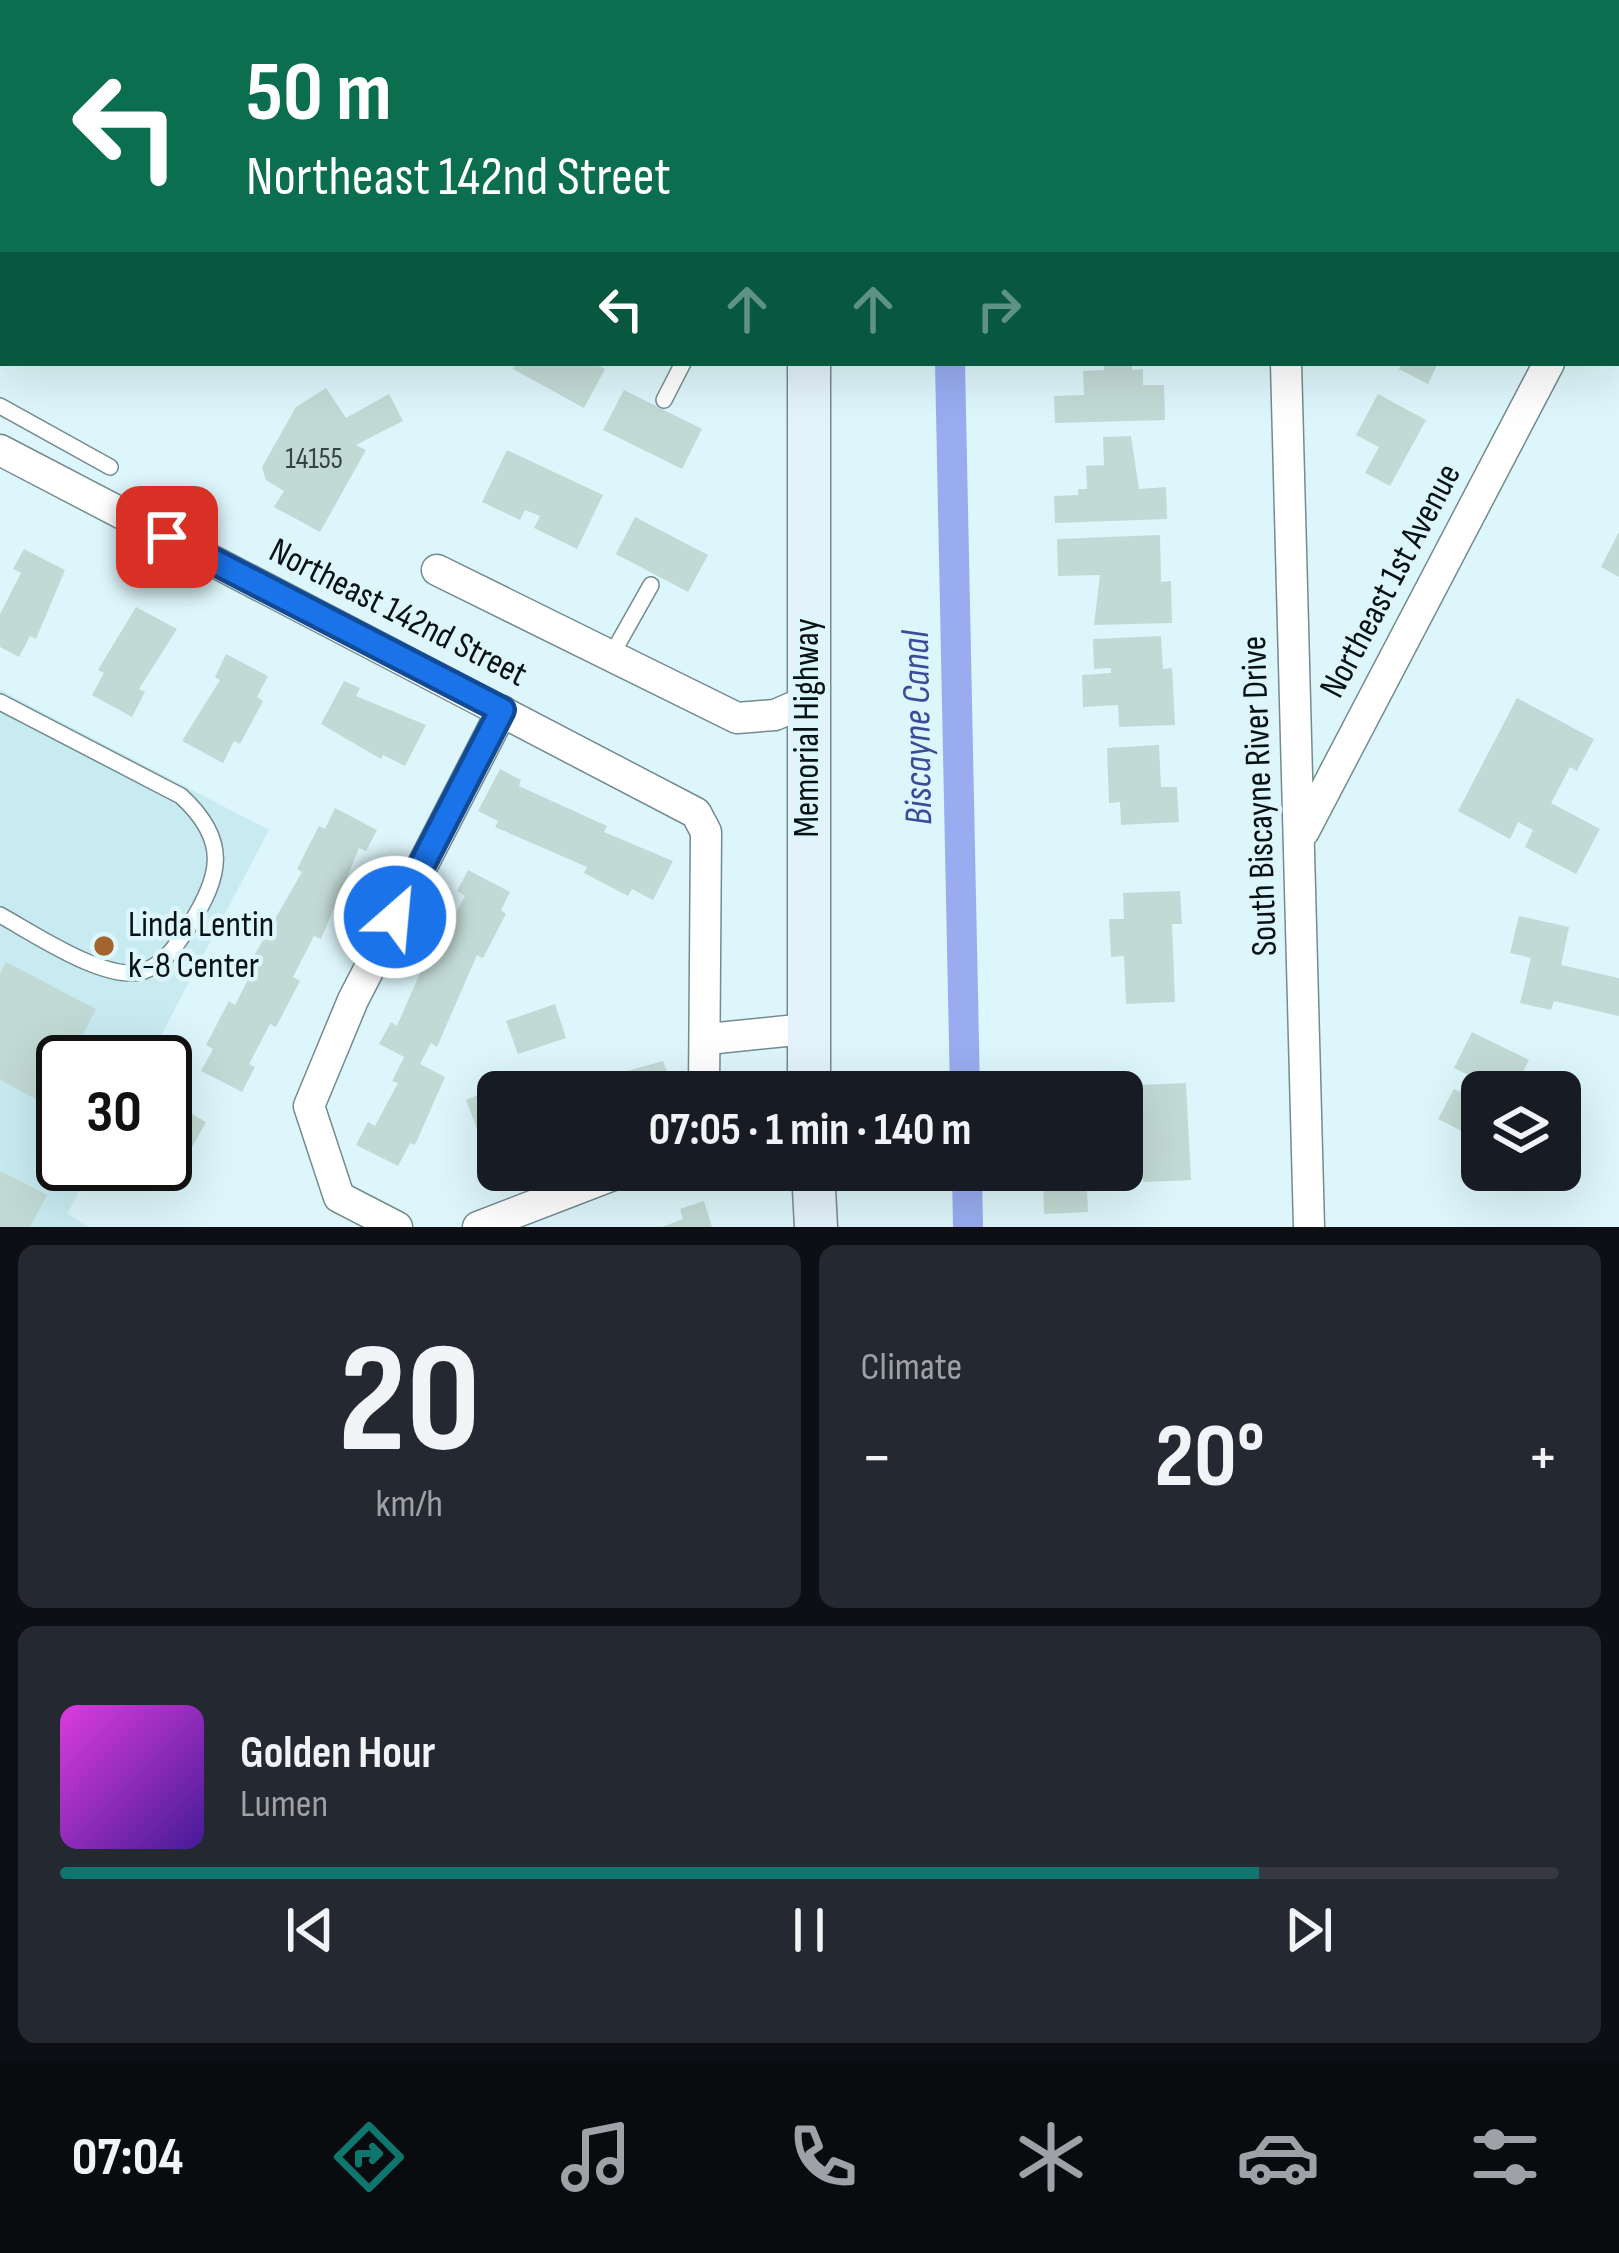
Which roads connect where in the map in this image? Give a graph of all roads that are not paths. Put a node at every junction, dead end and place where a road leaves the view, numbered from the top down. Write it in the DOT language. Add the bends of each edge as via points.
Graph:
graph roads {
  1 [pos="681,366"];
  2 [pos="808,366"];
  3 [pos="1286,366"];
  4 [pos="1547,366"];
  5 [pos="664,400"];
  6 [pos="0,406"];
  7 [pos="0,450"];
  8 [pos="110,467"];
  9 [pos="436,570"];
  10 [pos="651,585"];
  11 [pos="611,656"];
  12 [pos="807,701"];
  13 [pos="0,702"];
  14 [pos="502,710"];
  15 [pos="1302,835"];
  16 [pos="0,915"];
  17 [pos="806,1029"];
  18 [pos="708,1040"];
  19 [pos="706,1071"];
  20 [pos="808,1071"];
  21 [pos="571,1191"];
  22 [pos="814,1191"];
  23 [pos="397,1227"];
  24 [pos="478,1227"];
  25 [pos="816,1227"];
  26 [pos="1309,1227"];
  1 -- 5 [label="lane"];
  2 -- 12 [label="street, Memorial Highway"];
  3 -- 15 [label="street, South Biscayne River Drive"];
  4 -- 15 [label="street, Northeast 1st Avenue"];
  6 -- 8 [label="lane"];
  7 -- 14 [label="street, Northeast 142nd Street"];
  9 -- 11 [label="street, Northeast 142nd Street"];
  10 -- 11 [label="lane"];
  11 -- 12 [label="street, Northeast 142nd Street" via="737,718 775,715"];
  12 -- 17 [label="street, Memorial Highway"];
  13 -- 16 [label="lane" via="181,796 204,817 218,865 174,950 143,972 110,972"];
  14 -- 18 [label="street, Northeast 142nd Street" via="696,813 706,832"];
  14 -- 23 [label="street" via="353,1000 309,1106 339,1197"];
  15 -- 26 [label="street, South Biscayne River Drive"];
  17 -- 18 [label="street"];
  17 -- 20 [label="street, Memorial Highway"];
  18 -- 19 [label="street"];
  21 -- 24 [label="street"];
  22 -- 25 [label="street"];
}
